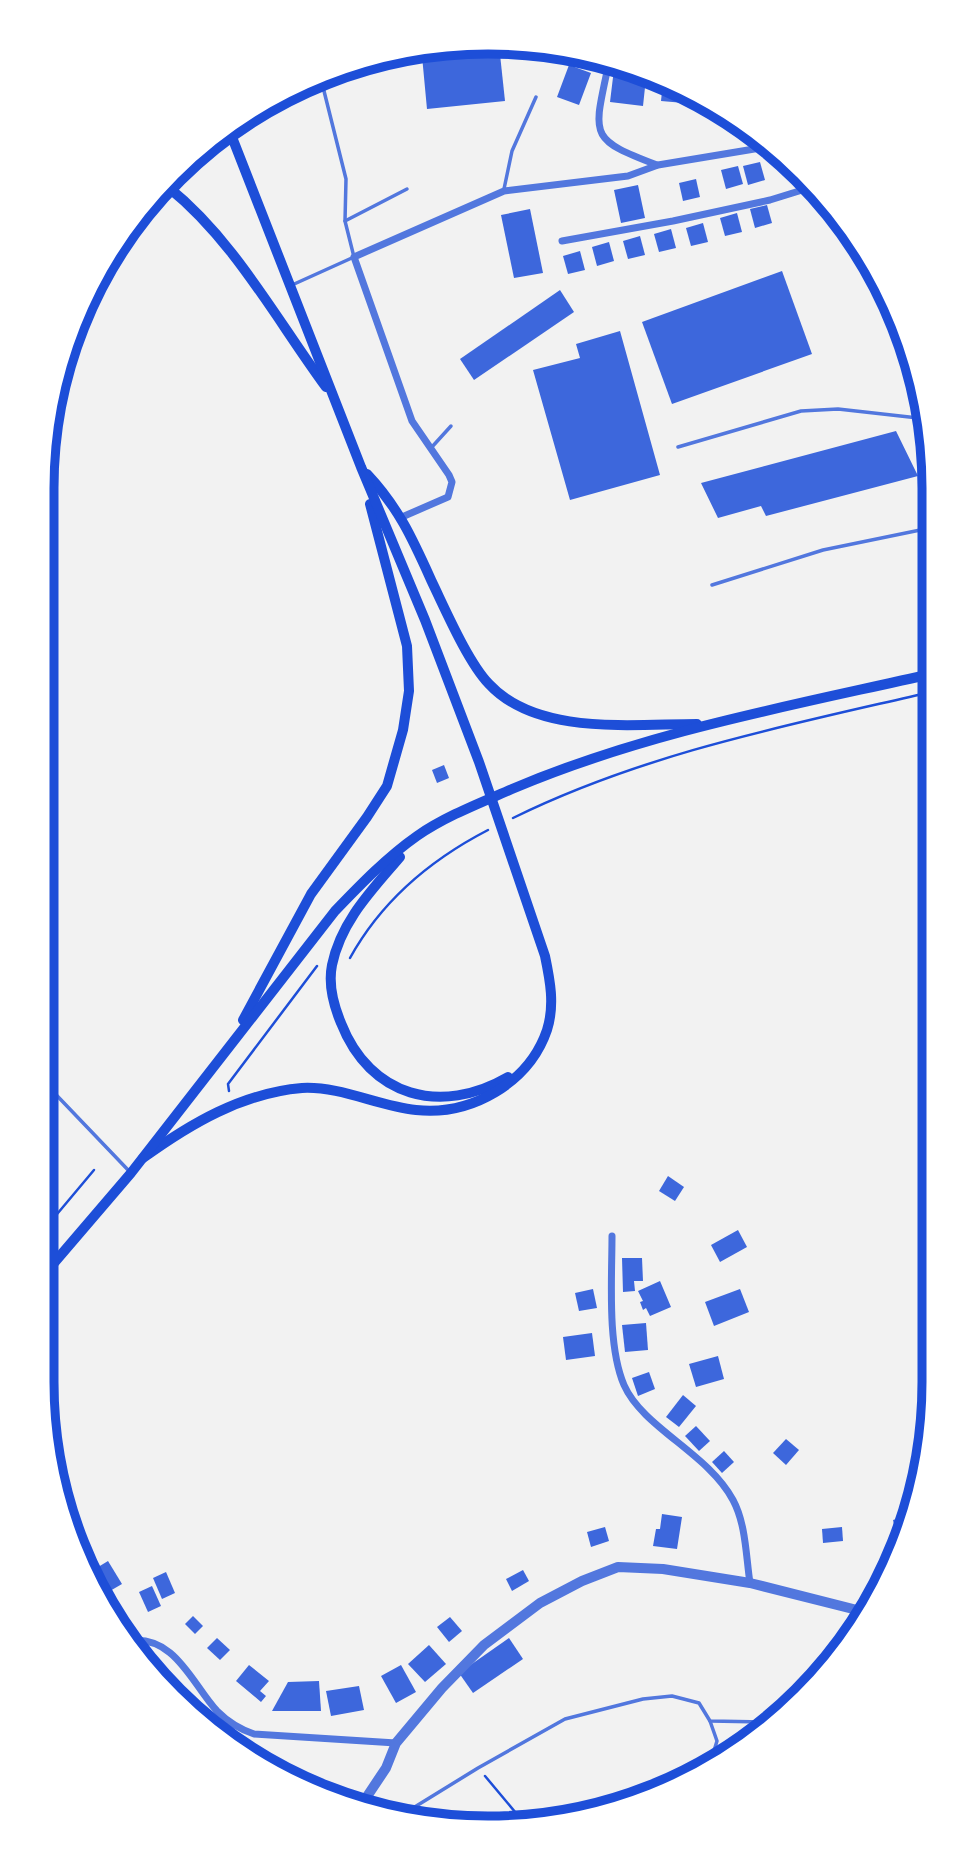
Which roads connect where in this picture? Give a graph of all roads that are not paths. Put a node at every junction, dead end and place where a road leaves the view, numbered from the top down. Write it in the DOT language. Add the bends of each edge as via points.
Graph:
graph roads {
  1 [pos="607,71"];
  2 [pos="323,87"];
  3 [pos="536,97"];
  4 [pos="232,138"];
  5 [pos="757,148"];
  6 [pos="658,165"];
  7 [pos="407,189"];
  8 [pos="803,190"];
  9 [pos="172,191"];
  10 [pos="504,191"];
  11 [pos="345,221"];
  12 [pos="562,241"];
  13 [pos="354,257"];
  14 [pos="290,285"];
  15 [pos="336,400"];
  16 [pos="916,418"];
  17 [pos="451,426"];
  18 [pos="678,447"];
  19 [pos="430,450"];
  20 [pos="360,467"];
  21 [pos="402,517"];
  22 [pos="922,530"];
  23 [pos="712,585"];
  24 [pos="922,676"];
  25 [pos="714,724"];
  26 [pos="417,836"];
  27 [pos="228,1047"];
  28 [pos="526,1066"];
  29 [pos="54,1093"];
  30 [pos="143,1158"];
  31 [pos="131,1173"];
  32 [pos="612,1236"];
  33 [pos="54,1264"];
  34 [pos="750,1583"];
  35 [pos="857,1610"];
  36 [pos="141,1642"];
  37 [pos="710,1721"];
  38 [pos="757,1722"];
  39 [pos="396,1743"];
  40 [pos="713,1753"];
  41 [pos="366,1798"];
  42 [pos="412,1809"];
  1 -- 6 [label="street" via="598,114 605,141"];
  2 -- 11 [label="lane" via="346,179"];
  3 -- 10 [label="lane" via="512,151"];
  4 -- 14 [label="main road"];
  5 -- 6 [label="street"];
  6 -- 10 [label="street" via="628,176"];
  7 -- 11 [label="lane"];
  8 -- 12 [label="street" via="770,201"];
  9 -- 15 [label="main road" via="230,250"];
  10 -- 13 [label="street"];
  11 -- 13 [label="lane"];
  13 -- 14 [label="lane"];
  13 -- 19 [label="street" via="412,421"];
  14 -- 15 [label="main road"];
  15 -- 20 [label="main road"];
  16 -- 18 [label="lane" via="838,409 801,411"];
  17 -- 19 [label="lane"];
  19 -- 21 [label="street" via="449,475 451,490 448,497"];
  20 -- 21 [label="main road"];
  20 -- 27 [label="main road" via="407,646 409,691 403,730 387,786 311,894"];
  20 -- 28 [label="main road" via="480,762 538,934 551,982 551,1005 540,1046"];
  21 -- 25 [label="main road" via="469,654 488,683 511,704 535,715 587,723"];
  22 -- 23 [label="lane" via="822,550"];
  24 -- 25 [label="main road"];
  25 -- 26 [label="main road" via="626,747 537,778"];
  26 -- 27 [label="main road" via="335,911"];
  26 -- 28 [label="main road" via="362,903 337,947 331,988 345,1034 360,1059 377,1075 428,1098 477,1091"];
  27 -- 30 [label="main road"];
  28 -- 30 [label="main road" via="485,1098 442,1110 418,1111 347,1093 304,1088 262,1094 178,1133"];
  29 -- 31 [label="lane"];
  30 -- 31 [label="main road"];
  31 -- 33 [label="main road"];
  32 -- 34 [label="street" via="612,1306 624,1385 637,1407 712,1470 733,1500 741,1520"];
  34 -- 35 [label="street"];
  34 -- 39 [label="street" via="637,1567 618,1567 582,1581 540,1603 484,1645"];
  36 -- 39 [label="street" via="152,1642 190,1671 216,1710 237,1728 254,1734"];
  37 -- 38 [label="lane"];
  37 -- 40 [label="lane" via="717,1741"];
  37 -- 42 [label="lane" via="699,1703 673,1696 565,1719"];
  39 -- 41 [label="street"];
}
